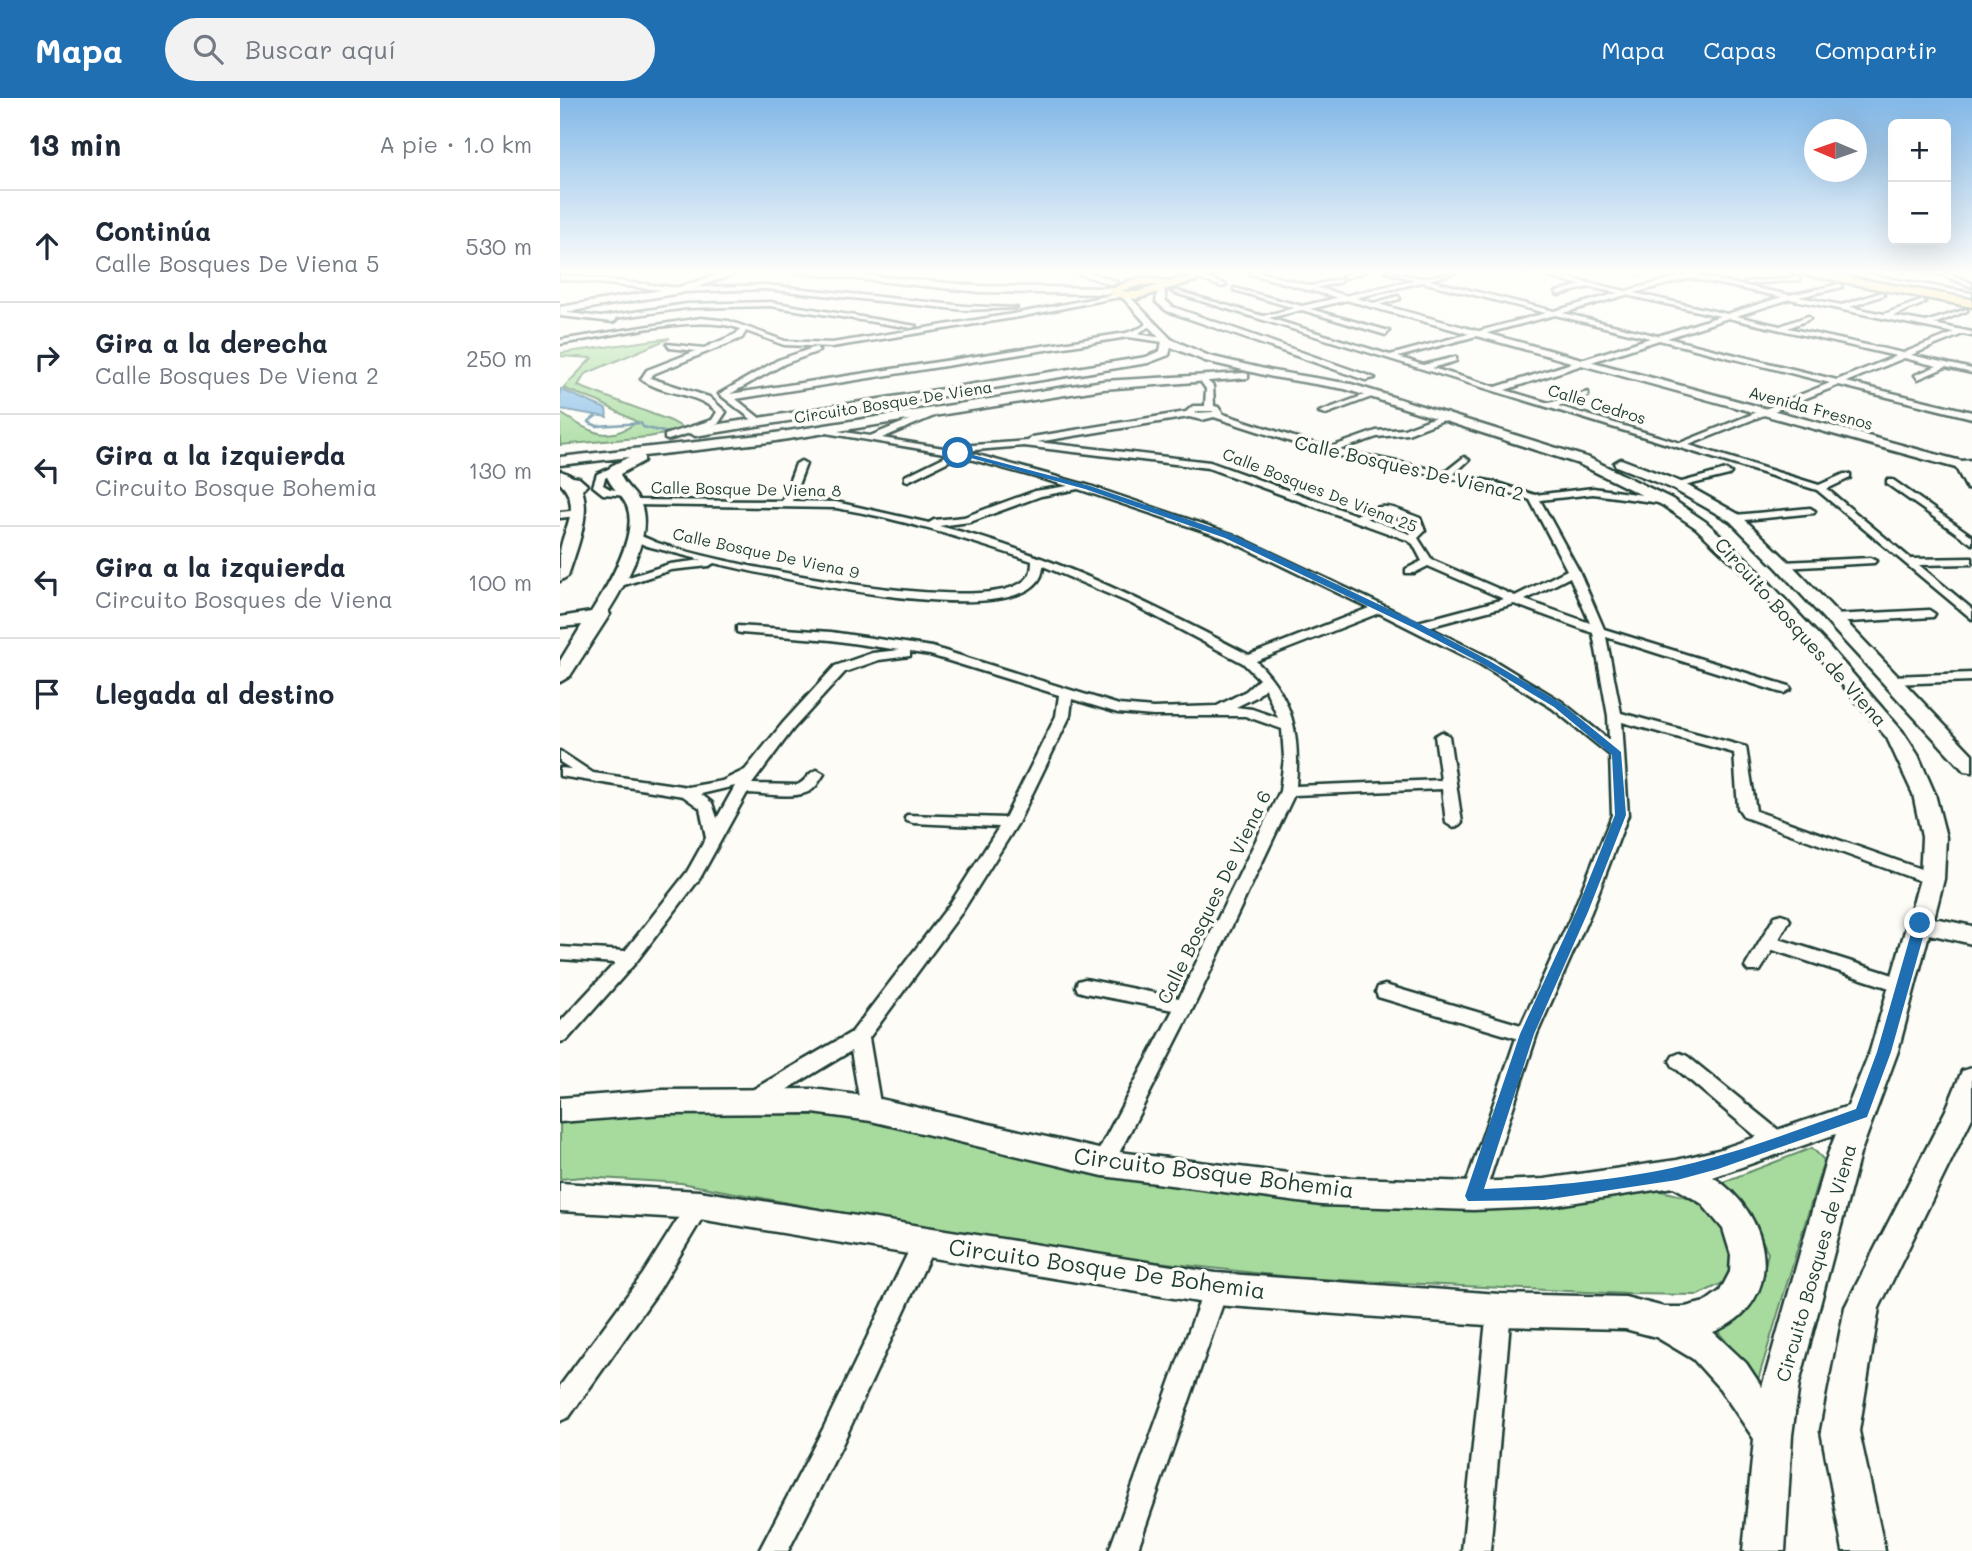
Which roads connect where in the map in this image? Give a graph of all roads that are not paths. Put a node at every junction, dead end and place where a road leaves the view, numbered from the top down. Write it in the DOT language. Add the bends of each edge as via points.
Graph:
graph roads {
  1 [pos="730,340"];
  2 [pos="776,340"];
  3 [pos="863,340"];
  4 [pos="1095,340"];
  5 [pos="1159,340"];
  6 [pos="1256,340"];
  7 [pos="1335,340"];
  8 [pos="1455,340"];
  9 [pos="1497,340"];
  10 [pos="1649,340"];
  11 [pos="1663,340"];
  12 [pos="1813,340"];
  13 [pos="1831,340"];
  14 [pos="1943,340"];
  15 [pos="1167,341"];
  16 [pos="1808,342"];
  17 [pos="784,343"];
  18 [pos="832,345"];
  19 [pos="670,346"];
  20 [pos="707,350"];
  21 [pos="1903,356"];
  22 [pos="1391,357"];
  23 [pos="1149,359"];
  24 [pos="1453,359"];
  25 [pos="1972,361"];
  26 [pos="781,362"];
  27 [pos="1579,362"];
  28 [pos="1762,363"];
  29 [pos="1946,365"];
  30 [pos="1424,367"];
  31 [pos="1959,368"];
  32 [pos="1818,370"];
  33 [pos="1972,371"];
  34 [pos="1741,372"];
  35 [pos="1353,373"];
  36 [pos="1273,374"];
  37 [pos="1806,374"];
  38 [pos="1919,377"];
  39 [pos="1940,377"];
  40 [pos="1203,379"];
  41 [pos="1372,379"];
  42 [pos="1174,380"];
  43 [pos="1330,382"];
  44 [pos="1840,383"];
  45 [pos="1347,386"];
  46 [pos="1495,390"];
  47 [pos="1585,394"];
  48 [pos="1373,395"];
  49 [pos="727,396"];
  50 [pos="704,398"];
  51 [pos="1921,402"];
  52 [pos="1549,406"];
  53 [pos="1213,411"];
  54 [pos="936,412"];
  55 [pos="1323,412"];
  56 [pos="1766,412"];
  57 [pos="1901,412"];
  58 [pos="1972,415"];
  59 [pos="1446,416"];
  60 [pos="759,422"];
  61 [pos="818,430"];
  62 [pos="668,437"];
  63 [pos="769,438"];
  64 [pos="871,439"];
  65 [pos="1024,443"];
  66 [pos="584,445"];
  67 [pos="1680,446"];
  68 [pos="1328,450"];
  69 [pos="662,451"];
  70 [pos="952,452"];
  71 [pos="1464,460"];
  72 [pos="560,461"];
  73 [pos="999,463"];
  74 [pos="801,464"];
  75 [pos="1966,464"];
  76 [pos="1726,473"];
  77 [pos="1447,475"];
  78 [pos="1618,476"];
  79 [pos="1847,476"];
  80 [pos="605,477"];
  81 [pos="908,478"];
  82 [pos="1047,478"];
  83 [pos="1890,482"];
  84 [pos="571,483"];
  85 [pos="1676,485"];
  86 [pos="1972,485"];
  87 [pos="1087,488"];
  88 [pos="1820,488"];
  89 [pos="1593,491"];
  90 [pos="1038,494"];
  91 [pos="1534,498"];
  92 [pos="1667,502"];
  93 [pos="681,503"];
  94 [pos="632,504"];
  95 [pos="786,504"];
  96 [pos="1810,511"];
  97 [pos="580,513"];
  98 [pos="560,515"];
  99 [pos="1357,518"];
  100 [pos="1735,518"];
  101 [pos="966,520"];
  102 [pos="921,524"];
  103 [pos="959,534"];
  104 [pos="635,537"];
  105 [pos="1411,538"];
  106 [pos="1972,541"];
  107 [pos="1037,559"];
  108 [pos="1740,560"];
  109 [pos="1779,561"];
  110 [pos="1972,561"];
  111 [pos="722,562"];
  112 [pos="1428,562"];
  113 [pos="1870,562"];
  114 [pos="1912,562"];
  115 [pos="1410,571"];
  116 [pos="1573,571"];
  117 [pos="561,573"];
  118 [pos="1074,575"];
  119 [pos="1036,577"];
  120 [pos="617,584"];
  121 [pos="1515,600"];
  122 [pos="1380,608"];
  123 [pos="1970,612"];
  124 [pos="601,614"];
  125 [pos="1928,614"];
  126 [pos="1833,619"];
  127 [pos="560,622"];
  128 [pos="1417,626"];
  129 [pos="741,629"];
  130 [pos="1599,631"];
  131 [pos="831,636"];
  132 [pos="932,651"];
  133 [pos="840,659"];
  134 [pos="1248,660"];
  135 [pos="560,676"];
  136 [pos="1972,677"];
  137 [pos="1267,679"];
  138 [pos="1891,680"];
  139 [pos="1784,689"];
  140 [pos="1066,694"];
  141 [pos="1090,702"];
  142 [pos="1220,710"];
  143 [pos="1063,716"];
  144 [pos="1615,716"];
  145 [pos="1289,727"];
  146 [pos="1442,736"];
  147 [pos="1617,754"];
  148 [pos="560,755"];
  149 [pos="1972,766"];
  150 [pos="560,772"];
  151 [pos="750,773"];
  152 [pos="817,774"];
  153 [pos="588,775"];
  154 [pos="1449,784"];
  155 [pos="742,788"];
  156 [pos="1288,791"];
  157 [pos="688,792"];
  158 [pos="913,818"];
  159 [pos="1010,823"];
  160 [pos="1454,823"];
  161 [pos="715,838"];
  162 [pos="1933,879"];
  163 [pos="1781,920"];
  164 [pos="1920,923"];
  165 [pos="1972,935"];
  166 [pos="1769,942"];
  167 [pos="560,953"];
  168 [pos="630,957"];
  169 [pos="1754,967"];
  170 [pos="1902,985"];
  171 [pos="1085,986"];
  172 [pos="1385,992"];
  173 [pos="1185,1006"];
  174 [pos="1527,1034"];
  175 [pos="560,1035"];
  176 [pos="859,1037"];
  177 [pos="1680,1061"];
  178 [pos="1972,1079"];
  179 [pos="752,1100"];
  180 [pos="870,1109"];
  181 [pos="560,1110"];
  182 [pos="1862,1113"];
  183 [pos="1779,1143"];
  184 [pos="1103,1163"];
  185 [pos="1677,1173"];
  186 [pos="1474,1196"];
  187 [pos="560,1197"];
  188 [pos="699,1205"];
  189 [pos="924,1242"];
  190 [pos="1216,1289"];
  191 [pos="1499,1310"];
  192 [pos="1664,1323"];
  193 [pos="560,1408"];
  194 [pos="1773,1435"];
  195 [pos="773,1551"];
  196 [pos="1123,1551"];
  197 [pos="1476,1551"];
  198 [pos="1764,1551"];
  199 [pos="1864,1551"];
  1 -- 20 [label="street"];
  2 -- 17 [label="street"];
  3 -- 18 [label="street"];
  4 -- 49 [label="street"];
  5 -- 15 [label="street"];
  6 -- 35 [label="main road, Circuito Bosques de Viena"];
  7 -- 22 [label="street, Calle Cedros"];
  8 -- 22 [label="street"];
  9 -- 27 [label="main road, Avenida Fresnos"];
  10 -- 27 [label="street"];
  11 -- 28 [label="street"];
  12 -- 16 [label="street"];
  13 -- 21 [label="street"];
  14 -- 21 [label="street"];
  15 -- 23 [label="main road" via="1166,353"];
  15 -- 36 [label="main road, Circuito Bosques de Viena" via="1218,362"];
  17 -- 18 [label="street"];
  17 -- 26 [label="street"];
  18 -- 26 [label="street"];
  19 -- 20 [label="street"];
  20 -- 50 [label="street" via="660,365 645,379 657,387"];
  21 -- 29 [label="street"];
  21 -- 44 [label="street"];
  22 -- 30 [label="street, Calle Cedros"];
  23 -- 42 [label="main road" via="1194,367 1195,371"];
  23 -- 60 [label="main road"];
  24 -- 30 [label="street"];
  25 -- 29 [label="street"];
  26 -- 49 [label="street"];
  27 -- 46 [label="street"];
  27 -- 56 [label="main road, Avenida Fresnos"];
  28 -- 34 [label="street"];
  28 -- 37 [label="street"];
  29 -- 31 [label="street"];
  29 -- 38 [label="street"];
  30 -- 46 [label="street, Calle Cedros"];
  31 -- 33 [label="street"];
  31 -- 39 [label="street"];
  32 -- 37 [label="street"];
  35 -- 41 [label="main road, Circuito Bosques de Viena"];
  35 -- 43 [label="main road"];
  36 -- 40 [label="main road, Circuito Bosque De Viena"];
  36 -- 43 [label="main road, Circuito Bosques de Viena"];
  37 -- 44 [label="street"];
  40 -- 42 [label="main road, Circuito Bosque De Viena"];
  40 -- 53 [label="street" via="1210,384"];
  41 -- 45 [label="main road"];
  41 -- 85 [label="main road, Circuito Bosques de Viena"];
  42 -- 54 [label="main road, Circuito Bosque De Viena" via="1094,386"];
  43 -- 45 [label="main road, Circuito Bosques de Viena"];
  44 -- 51 [label="street"];
  44 -- 56 [label="street"];
  45 -- 48 [label="main road, Circuito Bosques de Viena"];
  46 -- 52 [label="street, Calle Cedros"];
  47 -- 52 [label="street"];
  48 -- 55 [label="street"];
  48 -- 59 [label="main road, Circuito Bosques de Viena"];
  49 -- 50 [label="street"];
  49 -- 60 [label="street"];
  50 -- 62 [label="street" via="722,412 715,422"];
  51 -- 57 [label="street"];
  51 -- 58 [label="street"];
  52 -- 67 [label="street, Calle Cedros"];
  53 -- 65 [label="street, Calle Bosques De Viena 2" via="1202,418 1189,414"];
  53 -- 68 [label="street, Calle Bosques De Viena 2"];
  54 -- 61 [label="main road, Circuito Bosque De Viena"];
  54 -- 64 [label="street"];
  56 -- 67 [label="street"];
  56 -- 75 [label="main road, Avenida Fresnos"];
  59 -- 68 [label="street" via="1405,432 1376,434"];
  59 -- 78 [label="main road, Circuito Bosques de Viena"];
  60 -- 62 [label="main road"];
  60 -- 63 [label="main road"];
  61 -- 63 [label="main road, Circuito Bosque De Viena"];
  61 -- 64 [label="street"];
  62 -- 66 [label="main road"];
  63 -- 69 [label="main road, Circuito Bosque De Viena"];
  64 -- 70 [label="street"];
  65 -- 70 [label="street"];
  65 -- 73 [label="street" via="1002,453"];
  65 -- 99 [label="street, Calle Bosques De Viena 25" via="1210,465"];
  67 -- 88 [label="street, Calle Cedros"];
  68 -- 77 [label="street, Calle Bosques De Viena 2"];
  69 -- 72 [label="main road, Circuito Bosque De Viena"];
  69 -- 80 [label="main road"];
  70 -- 73 [label="street"];
  70 -- 81 [label="street"];
  71 -- 77 [label="street"];
  73 -- 82 [label="street"];
  74 -- 95 [label="street"];
  75 -- 86 [label="main road"];
  76 -- 85 [label="street"];
  77 -- 91 [label="street, Calle Bosques De Viena 2"];
  78 -- 89 [label="street" via="1612,484"];
  78 -- 92 [label="main road, Circuito Bosques de Viena"];
  79 -- 88 [label="street"];
  80 -- 84 [label="street"];
  80 -- 94 [label="main road" via="613,477"];
  80 -- 94 [label="street, Calle Bosque De Viena 8" via="607,492"];
  82 -- 87 [label="street"];
  82 -- 90 [label="street"];
  83 -- 106 [label="street"];
  84 -- 97 [label="main road"];
  85 -- 100 [label="main road, Circuito Bosques de Viena"];
  87 -- 90 [label="street"];
  87 -- 122 [label="street" via="1228,536"];
  88 -- 114 [label="street, Calle Cedros"];
  89 -- 91 [label="street"];
  89 -- 92 [label="street"];
  90 -- 101 [label="street"];
  91 -- 116 [label="street, Calle Bosques De Viena 2"];
  92 -- 108 [label="main road, Circuito Bosques de Viena" via="1701,524"];
  93 -- 94 [label="street, Calle Bosque De Viena 8"];
  93 -- 94 [label="street" via="648,512"];
  93 -- 95 [label="street, Calle Bosque De Viena 8"];
  94 -- 104 [label="main road"];
  95 -- 102 [label="street, Calle Bosque De Viena 8" via="836,505"];
  96 -- 100 [label="street"];
  97 -- 98 [label="street"];
  97 -- 117 [label="main road"];
  99 -- 105 [label="street, Calle Bosques De Viena 25"];
  99 -- 105 [label="street" via="1381,509 1416,520 1420,531"];
  100 -- 109 [label="main road, Circuito Bosques de Viena"];
  101 -- 102 [label="street"];
  101 -- 103 [label="street"];
  102 -- 103 [label="street, Calle Bosque De Viena 8"];
  103 -- 107 [label="street, Calle Bosque De Viena 8"];
  104 -- 111 [label="street, Calle Bosque De Viena 9"];
  104 -- 120 [label="main road"];
  105 -- 112 [label="street, Calle Bosques De Viena 25"];
  107 -- 118 [label="street, Calle Bosque De Viena 8"];
  107 -- 119 [label="street"];
  108 -- 109 [label="main road"];
  108 -- 162 [label="main road, Circuito Bosques de Viena" via="1896,736 1924,794 1934,837"];
  109 -- 113 [label="street"];
  109 -- 126 [label="main road, Circuito Bosques de Viena"];
  110 -- 114 [label="street"];
  111 -- 119 [label="street, Calle Bosque De Viena 9" via="839,587 970,599 1010,593"];
  111 -- 120 [label="street" via="670,567"];
  112 -- 115 [label="street"];
  112 -- 121 [label="street"];
  114 -- 123 [label="street, Calle Cedros"];
  116 -- 121 [label="street"];
  116 -- 130 [label="street, Calle Bosques De Viena 2"];
  118 -- 119 [label="street"];
  118 -- 134 [label="street, Calle Bosque De Viena 8" via="1136,601"];
  120 -- 124 [label="main road"];
  121 -- 128 [label="street"];
  121 -- 130 [label="street"];
  122 -- 128 [label="street"];
  122 -- 134 [label="street"];
  124 -- 127 [label="main road"];
  124 -- 135 [label="main road"];
  125 -- 126 [label="street"];
  126 -- 138 [label="main road, Circuito Bosques de Viena"];
  128 -- 147 [label="street" via="1557,705"];
  129 -- 131 [label="street"];
  130 -- 139 [label="street"];
  130 -- 144 [label="street, Calle Bosques De Viena 2"];
  131 -- 132 [label="street"];
  131 -- 133 [label="street"];
  132 -- 133 [label="street"];
  132 -- 140 [label="street"];
  133 -- 151 [label="street"];
  134 -- 137 [label="street, Calle Bosques De Viena 6"];
  136 -- 138 [label="street"];
  137 -- 142 [label="street" via="1251,694"];
  137 -- 145 [label="street, Calle Bosques De Viena 6"];
  138 -- 149 [label="main road, Circuito Bosques de Viena"];
  140 -- 141 [label="street"];
  140 -- 143 [label="street"];
  141 -- 142 [label="street" via="1153,712"];
  141 -- 143 [label="street"];
  142 -- 145 [label="street" via="1258,715"];
  143 -- 159 [label="street"];
  144 -- 147 [label="street, Calle Bosques De Viena 2"];
  144 -- 162 [label="street" via="1741,750 1750,814"];
  145 -- 156 [label="street, Calle Bosques De Viena 6"];
  146 -- 154 [label="street"];
  147 -- 174 [label="street, Calle Bosques De Viena 2" via="1620,815"];
  148 -- 153 [label="street"];
  150 -- 153 [label="street"];
  151 -- 155 [label="street"];
  151 -- 157 [label="street" via="726,785"];
  152 -- 155 [label="street" via="807,787 798,790"];
  153 -- 157 [label="street"];
  154 -- 156 [label="street"];
  154 -- 160 [label="street"];
  155 -- 161 [label="street"];
  156 -- 173 [label="street, Calle Bosques De Viena 6"];
  157 -- 161 [label="street" via="707,806"];
  158 -- 159 [label="street"];
  159 -- 176 [label="street" via="956,908"];
  161 -- 168 [label="street" via="694,874"];
  162 -- 164 [label="main road, Circuito Bosques de Viena"];
  163 -- 166 [label="street"];
  164 -- 165 [label="main road"];
  164 -- 170 [label="main road, Circuito Bosques de Viena"];
  166 -- 169 [label="street"];
  166 -- 170 [label="street"];
  167 -- 168 [label="street"];
  168 -- 175 [label="street"];
  170 -- 182 [label="main road, Circuito Bosques de Viena"];
  171 -- 173 [label="street"];
  172 -- 174 [label="street"];
  173 -- 184 [label="street, Calle Bosques De Viena 6"];
  174 -- 186 [label="street, Calle Bosques De Viena 2"];
  176 -- 179 [label="street"];
  176 -- 180 [label="street"];
  177 -- 183 [label="street"];
  178 -- 199 [label="main road" via="1961,1110 1862,1307 1840,1431"];
  179 -- 180 [label="street, Circuito Bosque Bohemia" via="813,1101"];
  179 -- 181 [label="street, Circuito Bosque Bohemia"];
  180 -- 184 [label="street, Circuito Bosque Bohemia"];
  182 -- 183 [label="street, Circuito Bosque Bohemia"];
  182 -- 194 [label="main road, Circuito Bosques de Viena" via="1844,1154 1781,1384"];
  183 -- 185 [label="street, Circuito Bosque Bohemia"];
  184 -- 186 [label="street, Circuito Bosque Bohemia" via="1321,1191"];
  185 -- 186 [label="street, Circuito Bosque Bohemia" via="1544,1193"];
  185 -- 192 [label="street" via="1699,1183 1739,1225 1748,1250 1748,1275 1739,1297 1720,1314 1695,1323"];
  187 -- 188 [label="main road, Circuito Bosque De Bohemia"];
  188 -- 189 [label="main road, Circuito Bosque De Bohemia"];
  188 -- 193 [label="street" via="651,1282"];
  189 -- 190 [label="main road, Circuito Bosque De Bohemia"];
  189 -- 195 [label="street"];
  190 -- 191 [label="main road, Circuito Bosque De Bohemia"];
  190 -- 196 [label="street"];
  191 -- 192 [label="main road, Circuito Bosque De Bohemia" via="1625,1314"];
  191 -- 197 [label="street"];
  192 -- 194 [label="main road, Circuito Bosque De Bohemia" via="1706,1348 1733,1376"];
  194 -- 198 [label="main road, Circuito Bosques de Viena"];
}
